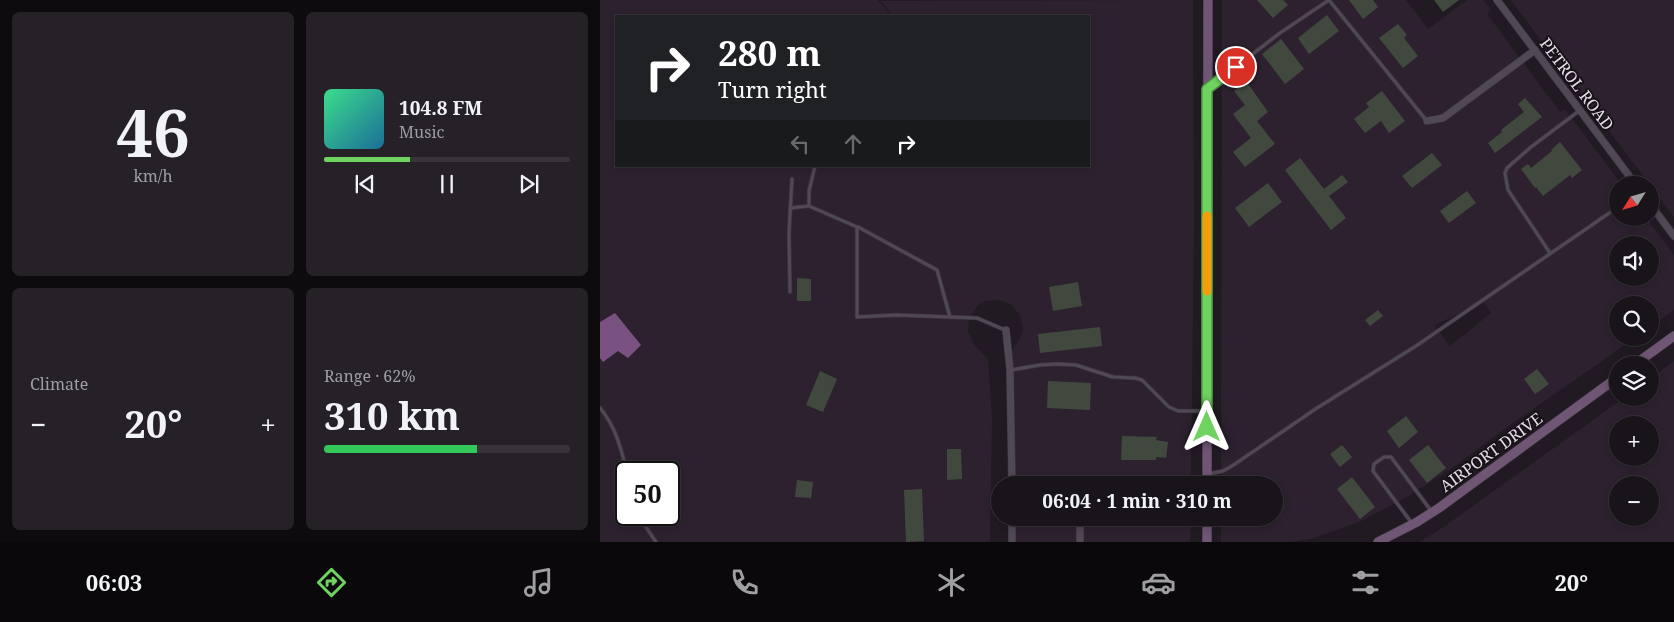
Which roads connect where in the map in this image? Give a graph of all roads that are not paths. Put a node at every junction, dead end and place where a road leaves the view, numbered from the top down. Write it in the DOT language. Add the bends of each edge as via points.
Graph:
graph roads {
  1 [pos="1208,0"];
  2 [pos="1329,0"];
  3 [pos="1497,0"];
  4 [pos="1535,50"];
  5 [pos="1207,89"];
  6 [pos="1580,111"];
  7 [pos="1427,120"];
  8 [pos="815,167"];
  9 [pos="1629,176"];
  10 [pos="792,179"];
  11 [pos="809,206"];
  12 [pos="790,208"];
  13 [pos="1609,214"];
  14 [pos="1659,216"];
  15 [pos="857,227"];
  16 [pos="1674,236"];
  17 [pos="1550,254"];
  18 [pos="790,292"];
  19 [pos="950,317"];
  20 [pos="1006,330"];
  21 [pos="1674,336"];
  22 [pos="1646,356"];
  23 [pos="1010,370"];
  24 [pos="1609,384"];
  25 [pos="600,408"];
  26 [pos="1207,412"];
  27 [pos="624,461"];
  28 [pos="1207,474"];
  29 [pos="1012,476"];
  30 [pos="1432,512"];
  31 [pos="1413,524"];
  32 [pos="645,526"];
  33 [pos="1012,526"];
  34 [pos="1080,526"];
  35 [pos="1207,526"];
  36 [pos="1080,540"];
  37 [pos="656,542"];
  38 [pos="1012,542"];
  39 [pos="1207,542"];
  40 [pos="1378,542"];
  1 -- 5 [label="main road"];
  2 -- 5 [label="lane"];
  2 -- 7 [label="lane"];
  3 -- 4 [label="street, PETROL ROAD"];
  4 -- 6 [label="street, PETROL ROAD"];
  4 -- 7 [label="street" via="1443,118"];
  5 -- 26 [label="main road"];
  6 -- 9 [label="street, PETROL ROAD"];
  6 -- 17 [label="lane" via="1531,147 1505,173 1508,190"];
  8 -- 11 [label="lane"];
  10 -- 12 [label="lane"];
  11 -- 12 [label="lane"];
  11 -- 15 [label="lane"];
  12 -- 18 [label="lane"];
  13 -- 17 [label="lane"];
  14 -- 16 [label="street"];
  15 -- 19 [label="lane" via="937,270"];
  15 -- 19 [label="lane" via="857,317"];
  17 -- 28 [label="lane" via="1232,466"];
  19 -- 20 [label="lane" via="977,318"];
  20 -- 23 [label="street"];
  21 -- 22 [label="main road"];
  23 -- 26 [label="lane" via="1049,364 1076,365 1113,377 1142,380 1169,407"];
  23 -- 29 [label="street"];
  24 -- 30 [label="main road, AIRPORT DRIVE"];
  25 -- 27 [label="lane" via="617,437"];
  26 -- 28 [label="main road"];
  30 -- 31 [label="main road, AIRPORT DRIVE"];
  30 -- 31 [label="lane" via="1391,457 1384,457 1374,464 1373,471"];
  31 -- 40 [label="main road, AIRPORT DRIVE"];
  32 -- 37 [label="lane"];
  33 -- 38 [label="street"];
  34 -- 36 [label="street"];
  35 -- 39 [label="main road"];
}
